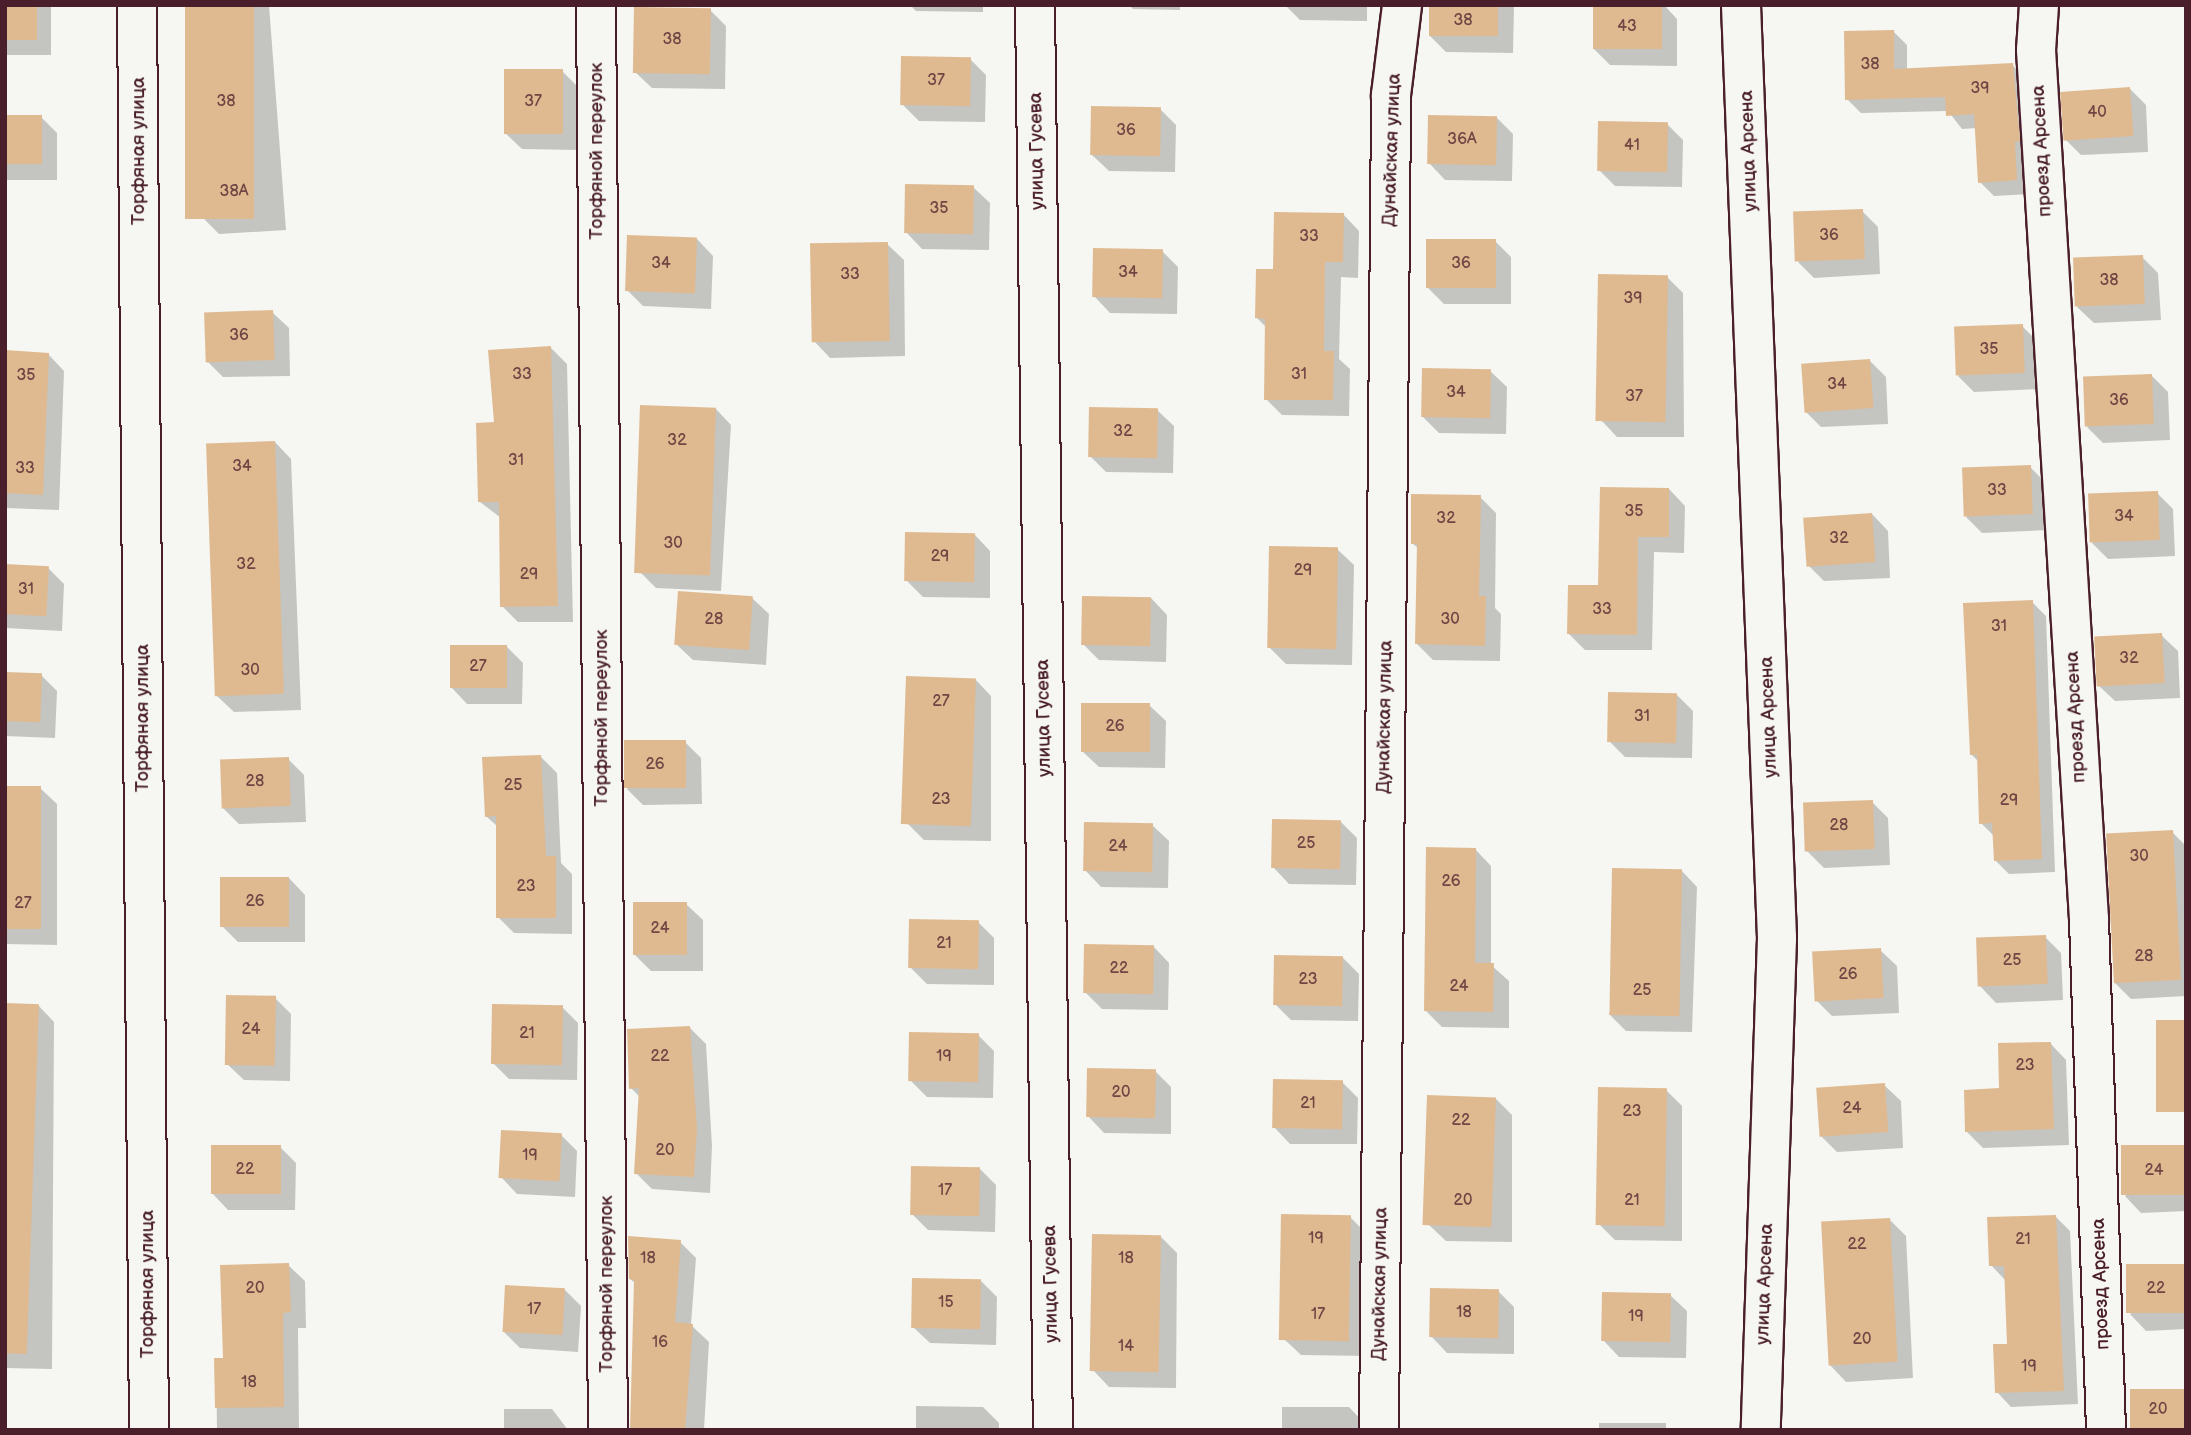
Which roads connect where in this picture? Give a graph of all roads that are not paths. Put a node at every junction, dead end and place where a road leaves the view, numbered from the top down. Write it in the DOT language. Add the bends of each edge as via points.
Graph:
graph roads {
  1 [pos="137,5"];
  2 [pos="596,5"];
  3 [pos="1035,5"];
  4 [pos="1402,5"];
  5 [pos="1741,5"];
  6 [pos="2039,5"];
  7 [pos="149,1430"];
  8 [pos="608,1430"];
  9 [pos="1053,1430"];
  10 [pos="1379,1430"];
  11 [pos="1760,1430"];
  12 [pos="2106,1430"];
  1 -- 7 [label="street, Торфяная улица"];
  2 -- 8 [label="street, Торфяной переулок"];
  3 -- 9 [label="street, улица Гусева"];
  4 -- 10 [label="street, Дунайская улица" via="1391,95"];
  5 -- 11 [label="street, улица Арсена" via="1777,938"];
  6 -- 12 [label="street, проезд Арсена" via="2036,64 2089,920"];
}
